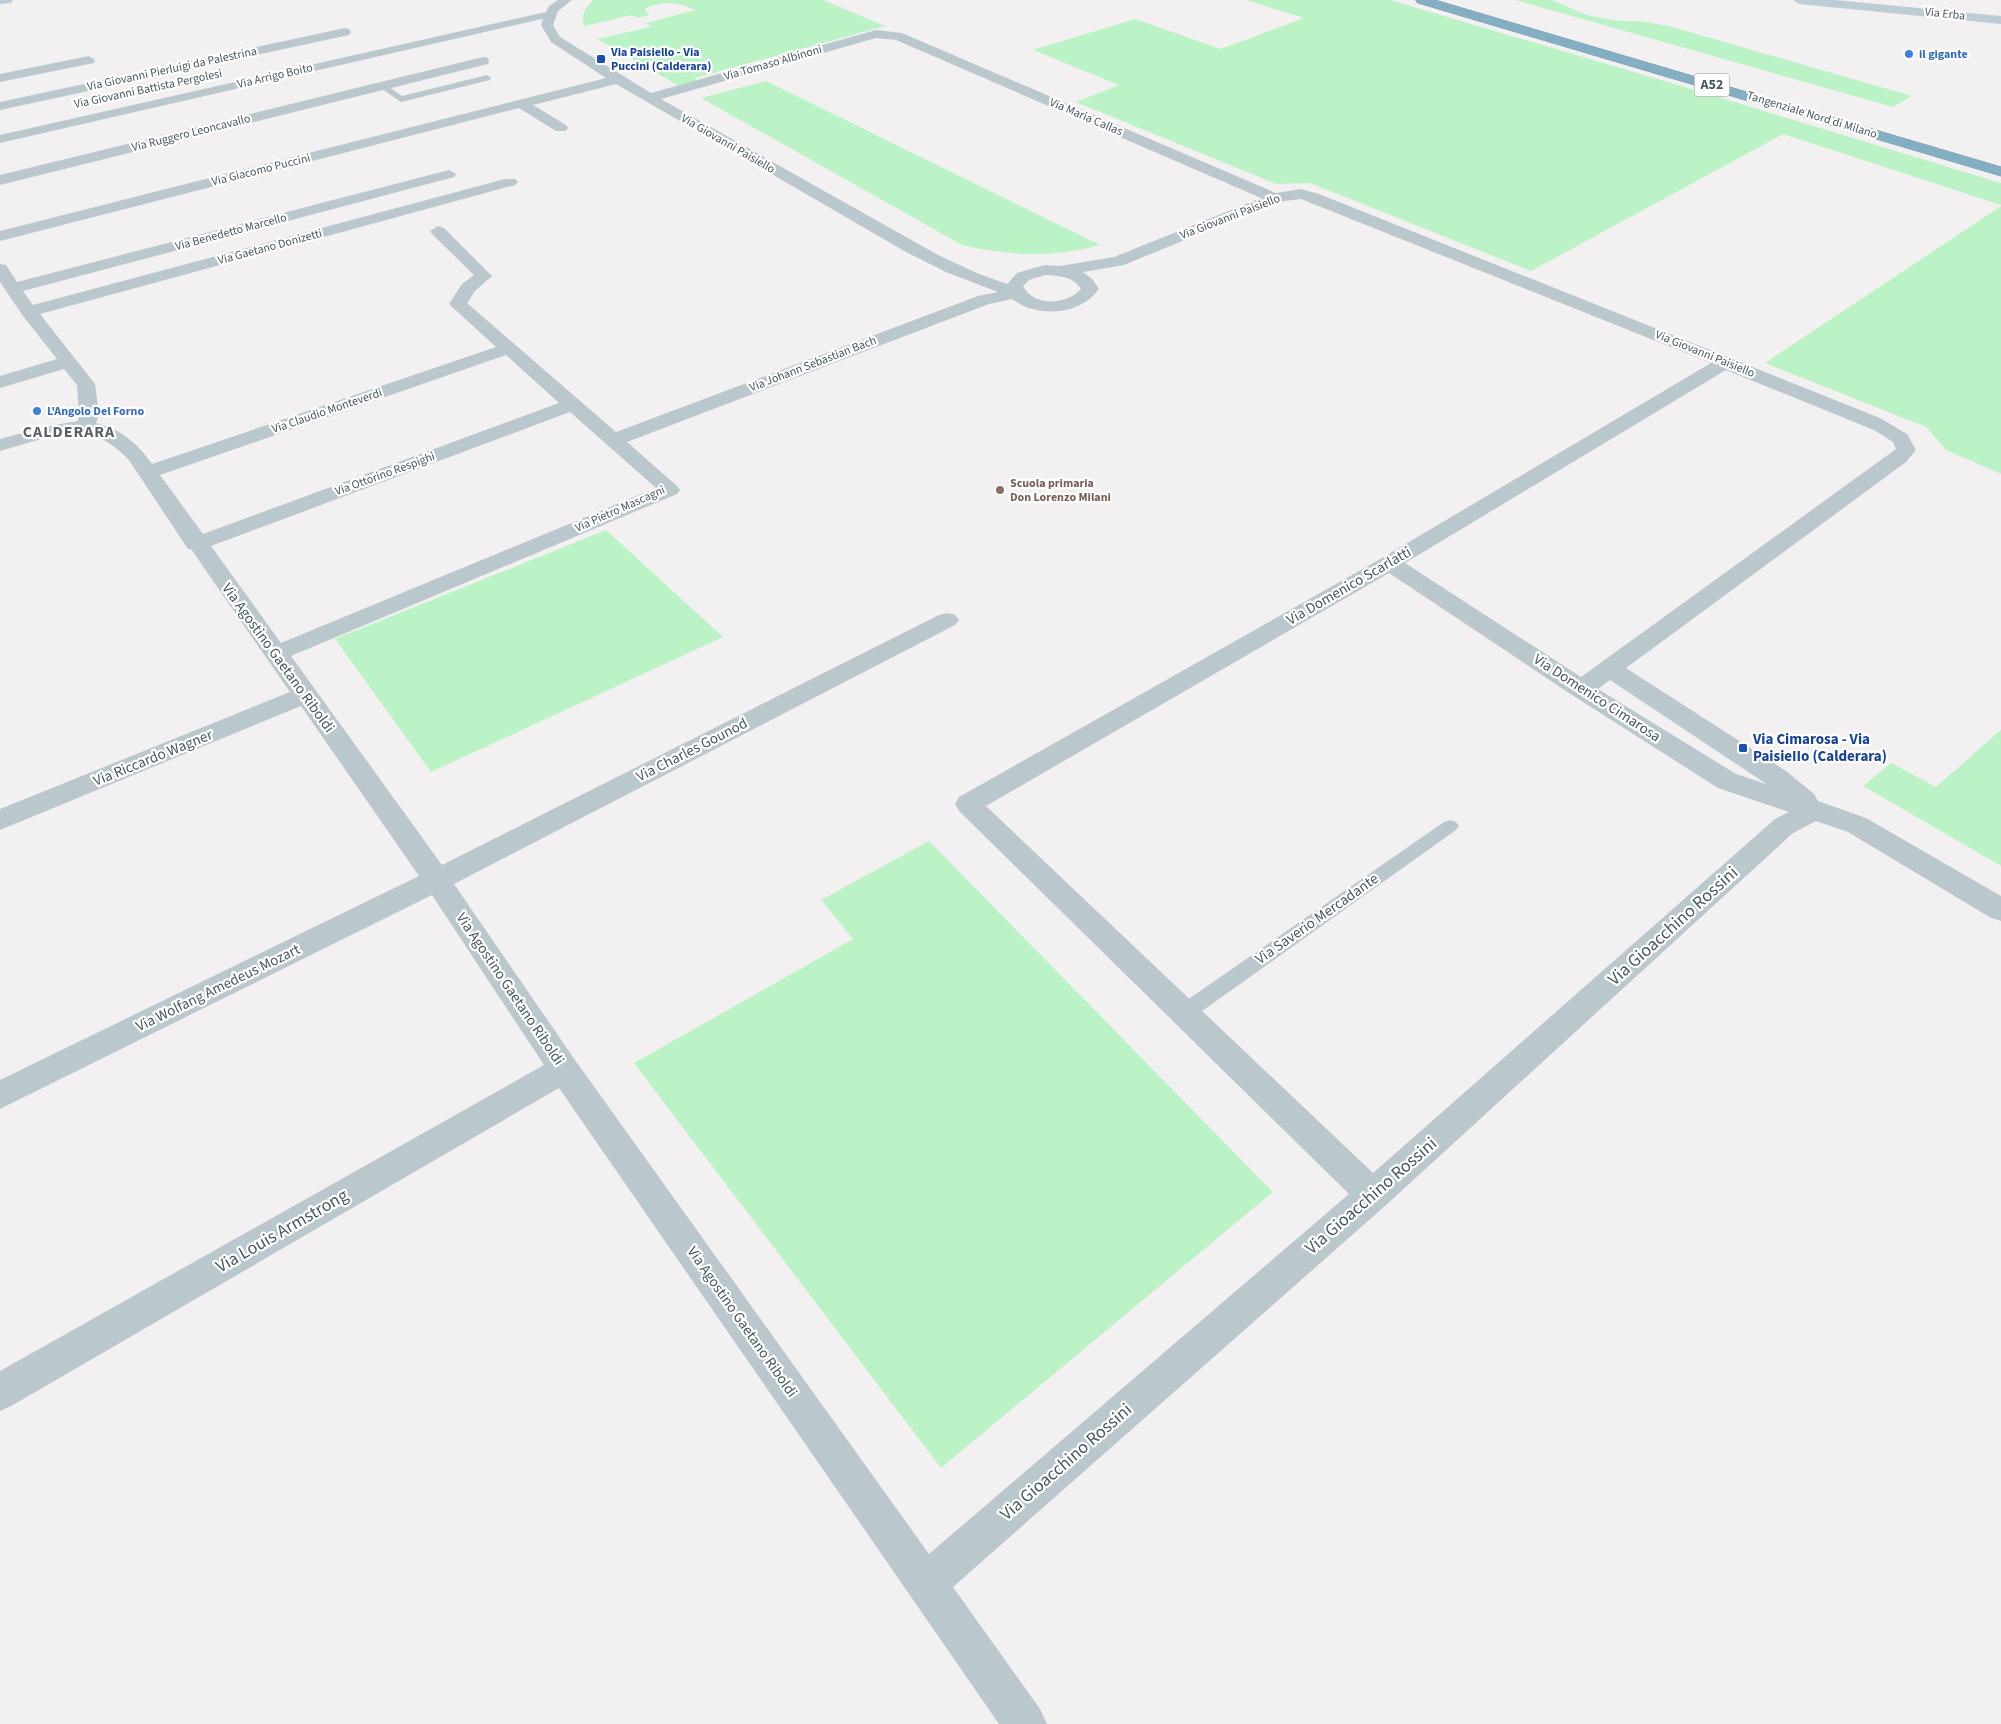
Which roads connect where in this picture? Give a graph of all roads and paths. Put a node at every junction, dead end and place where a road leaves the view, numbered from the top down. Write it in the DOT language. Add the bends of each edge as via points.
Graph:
graph roads {
  1 [pos="0,0"];
  2 [pos="7,0"];
  3 [pos="566,0"];
  4 [pos="1422,0"];
  5 [pos="1799,0"];
  6 [pos="551,5"];
  7 [pos="2001,20"];
  8 [pos="344,32"];
  9 [pos="898,36"];
  10 [pos="89,60"];
  11 [pos="483,61"];
  12 [pos="0,78"];
  13 [pos="487,78"];
  14 [pos="618,79"];
  15 [pos="382,86"];
  16 [pos="649,98"];
  17 [pos="522,104"];
  18 [pos="0,106"];
  19 [pos="561,128"];
  20 [pos="0,139"];
  21 [pos="2001,172"];
  22 [pos="448,174"];
  23 [pos="0,180"];
  24 [pos="510,182"];
  25 [pos="1274,198"];
  26 [pos="438,231"];
  27 [pos="0,236"];
  28 [pos="934,259"];
  29 [pos="1118,261"];
  30 [pos="0,269"];
  31 [pos="1053,270"];
  32 [pos="1090,289"];
  33 [pos="1015,292"];
  34 [pos="11,295"];
  35 [pos="29,312"];
  36 [pos="507,349"];
  37 [pos="67,362"];
  38 [pos="1726,362"];
  39 [pos="0,382"];
  40 [pos="574,404"];
  41 [pos="86,426"];
  42 [pos="613,440"];
  43 [pos="0,445"];
  44 [pos="0,461"];
  45 [pos="146,473"];
  46 [pos="196,544"];
  47 [pos="1390,563"];
  48 [pos="947,620"];
  49 [pos="275,654"];
  50 [pos="1610,668"];
  51 [pos="1581,689"];
  52 [pos="305,695"];
  53 [pos="1816,810"];
  54 [pos="0,820"];
  55 [pos="1450,826"];
  56 [pos="437,880"];
  57 [pos="2001,910"];
  58 [pos="1184,1013"];
  59 [pos="564,1070"];
  60 [pos="0,1095"];
  61 [pos="1373,1196"];
  62 [pos="0,1392"];
  63 [pos="926,1583"];
  64 [pos="1025,1724"];
  1 -- 2 [label="main road"];
  3 -- 6 [label="street"];
  4 -- 21 [label="highway, Tangenziale Nord di Milano / A52"];
  5 -- 7 [label="main road, Via Erba"];
  6 -- 14 [label="street, Via Giovanni Paisiello" via="547,25 555,39"];
  6 -- 20 [label="street, Via Arrigo Boito" via="528,18"];
  8 -- 18 [label="street, Via Giovanni Pierluigi da Palestrina"];
  9 -- 16 [label="street, Via Tomaso Albinoni" via="876,34"];
  9 -- 25 [label="street, Via Maria Callas"];
  10 -- 12 [label="street"];
  11 -- 15 [label="street, Via Ruggero Leoncavallo"];
  13 -- 15 [label="lane" via="401,99"];
  14 -- 16 [label="street, Via Giovanni Paisiello"];
  14 -- 17 [label="street, Via Giacomo Puccini"];
  15 -- 23 [label="street, Via Ruggero Leoncavallo"];
  16 -- 28 [label="street, Via Giovanni Paisiello"];
  17 -- 19 [label="street"];
  17 -- 27 [label="street, Via Giacomo Puccini"];
  22 -- 34 [label="street, Via Benedetto Marcello"];
  24 -- 35 [label="street, Via Gaetano Donizetti"];
  25 -- 29 [label="street, Via Giovanni Paisiello"];
  25 -- 38 [label="street, Via Giovanni Paisiello" via="1301,194 1314,197"];
  26 -- 36 [label="street, Via Pietro Mascagni" via="484,276 468,288 458,304"];
  28 -- 31 [label="street, Via Giovanni Paisiello" via="1002,269"];
  28 -- 33 [label="street, Via Giovanni Paisiello" via="961,273"];
  29 -- 31 [label="street, Via Giovanni Paisiello"];
  29 -- 32 [label="street, Via Giovanni Paisiello"];
  30 -- 34 [label="street"];
  31 -- 32 [label="street" via="1076,274 1087,281"];
  31 -- 33 [label="street" via="1029,273 1018,279"];
  32 -- 33 [label="street, Via Giovanni Paisiello" via="1086,296 1063,305 1034,304"];
  33 -- 42 [label="street, Via Johann Sebastian Bach" via="984,300"];
  34 -- 35 [label="street"];
  35 -- 37 [label="street"];
  36 -- 40 [label="street, Via Pietro Mascagni"];
  36 -- 45 [label="street, Via Claudio Monteverdi"];
  37 -- 39 [label="street"];
  37 -- 41 [label="street" via="86,384 89,414"];
  38 -- 47 [label="street, Via Domenico Scarlatti"];
  38 -- 50 [label="street, Via Giovanni Paisiello" via="1896,434 1905,443 1906,450"];
  40 -- 42 [label="street, Via Pietro Mascagni"];
  40 -- 46 [label="street, Via Ottorino Respighi"];
  41 -- 43 [label="street"];
  41 -- 44 [label="street" via="32,452"];
  41 -- 45 [label="street, Via Agostino Gaetano Riboldi" via="117,439 136,456"];
  42 -- 49 [label="street, Via Pietro Mascagni" via="670,490"];
  45 -- 46 [label="street, Via Agostino Gaetano Riboldi"];
  46 -- 49 [label="street, Via Agostino Gaetano Riboldi"];
  47 -- 51 [label="street, Via Domenico Cimarosa"];
  47 -- 58 [label="street, Via Domenico Scarlatti" via="968,804"];
  48 -- 56 [label="street, Via Charles Gounod"];
  49 -- 52 [label="street, Via Agostino Gaetano Riboldi"];
  50 -- 51 [label="street, Via Giovanni Paisiello"];
  50 -- 53 [label="street, Via Domenico Cimarosa" via="1777,778"];
  51 -- 53 [label="street, Via Domenico Cimarosa" via="1727,781"];
  52 -- 54 [label="street, Via Riccardo Wagner"];
  52 -- 56 [label="street, Via Agostino Gaetano Riboldi"];
  53 -- 57 [label="street, Via Domenico Cimarosa" via="1856,825"];
  53 -- 61 [label="street, Via Gioacchino Rossini" via="1784,826"];
  55 -- 58 [label="lane, Via Saverio Mercadante"];
  56 -- 59 [label="street, Via Agostino Gaetano Riboldi"];
  56 -- 60 [label="street, Via Wolfang Amedeus Mozart"];
  58 -- 61 [label="street"];
  59 -- 62 [label="street, Via Louis Armstrong"];
  59 -- 63 [label="street, Via Agostino Gaetano Riboldi"];
  61 -- 63 [label="street, Via Gioacchino Rossini"];
  63 -- 64 [label="street, Via Agostino Gaetano Riboldi"];
}
